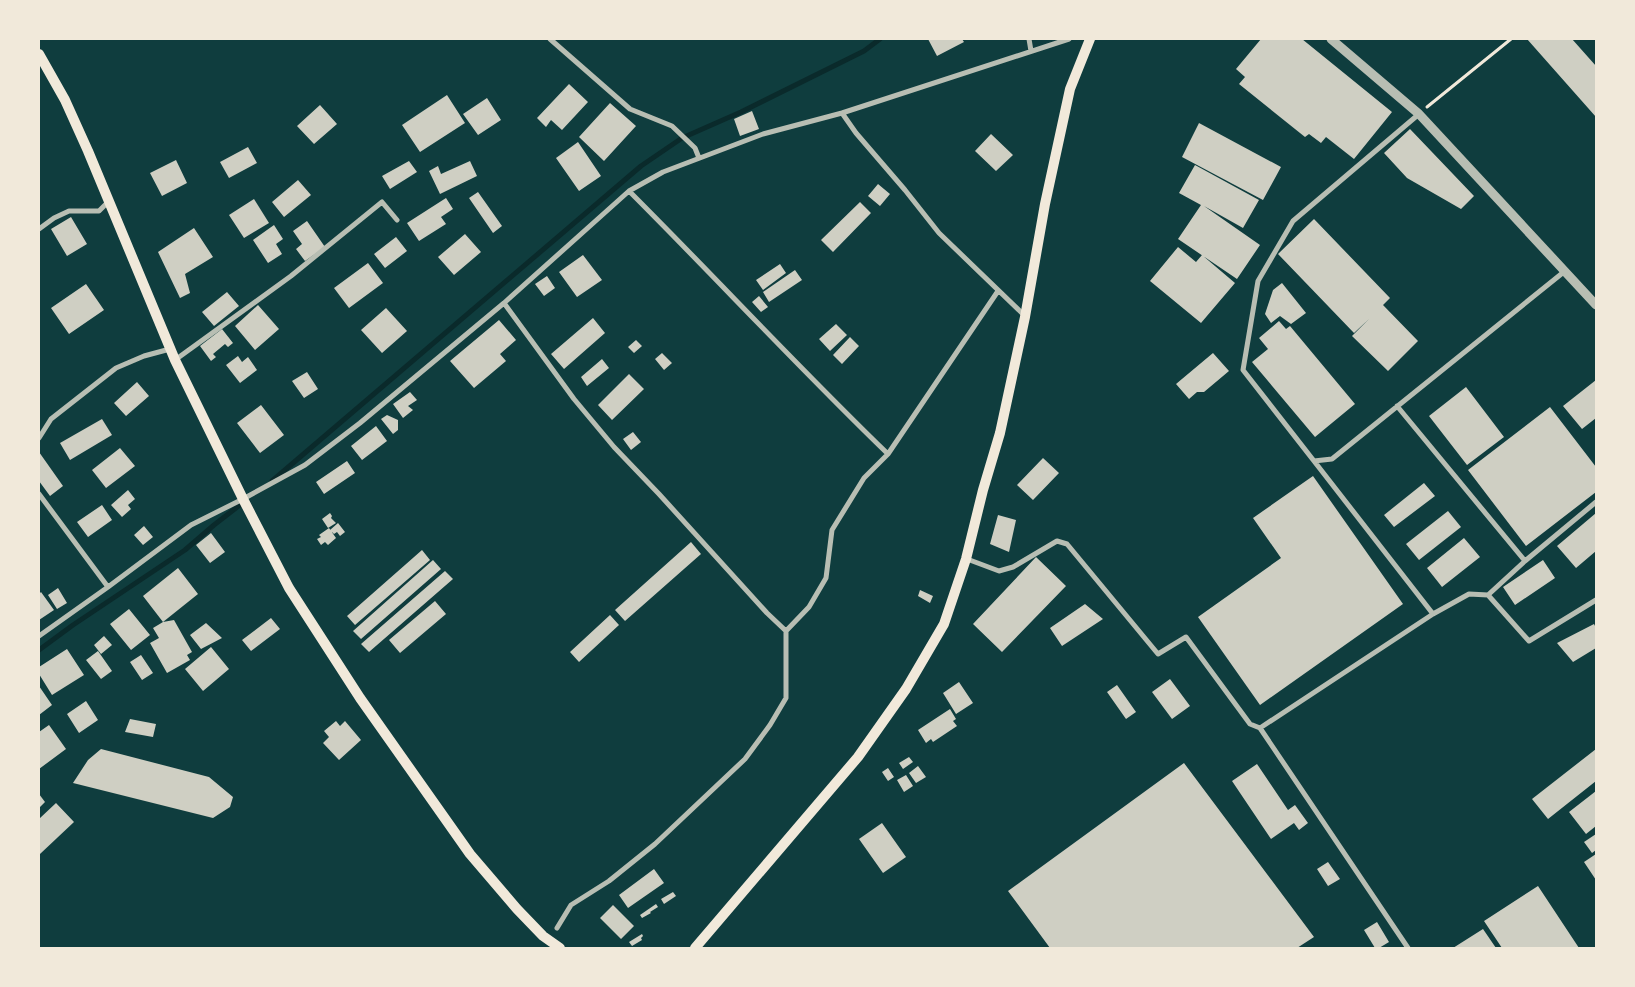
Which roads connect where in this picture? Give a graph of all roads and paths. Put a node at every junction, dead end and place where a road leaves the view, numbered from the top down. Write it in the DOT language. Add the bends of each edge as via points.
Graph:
graph roads {
  1 [pos="550,39"];
  2 [pos="1029,39"];
  3 [pos="1069,39"];
  4 [pos="1090,39"];
  5 [pos="1331,39"];
  6 [pos="1511,39"];
  7 [pos="1031,51"];
  8 [pos="39,54"];
  9 [pos="842,113"];
  10 [pos="1419,114"];
  11 [pos="699,158"];
  12 [pos="629,191"];
  13 [pos="109,201"];
  14 [pos="397,220"];
  15 [pos="39,229"];
  16 [pos="1565,271"];
  17 [pos="998,291"];
  18 [pos="504,303"];
  19 [pos="1596,305"];
  20 [pos="1025,316"];
  21 [pos="170,349"];
  22 [pos="175,360"];
  23 [pos="1397,406"];
  24 [pos="39,438"];
  25 [pos="888,454"];
  26 [pos="1314,461"];
  27 [pos="39,494"];
  28 [pos="243,499"];
  29 [pos="1596,502"];
  30 [pos="966,559"];
  31 [pos="1525,561"];
  32 [pos="108,587"];
  33 [pos="1488,595"];
  34 [pos="1596,600"];
  35 [pos="1433,614"];
  36 [pos="786,631"];
  37 [pos="39,636"];
  38 [pos="1260,728"];
  39 [pos="557,928"];
  40 [pos="560,948"];
  41 [pos="695,948"];
  42 [pos="1408,948"];
  1 -- 11 [label="street" via="630,109 672,126 695,148"];
  2 -- 7 [label="street"];
  3 -- 7 [label="street"];
  4 -- 20 [label="main road" via="1070,89"];
  5 -- 10 [label="street"];
  6 -- 10 [label="path"];
  7 -- 9 [label="street"];
  8 -- 13 [label="main road" via="65,100"];
  9 -- 11 [label="street" via="763,134"];
  9 -- 17 [label="street" via="939,233"];
  10 -- 16 [label="street"];
  10 -- 26 [label="street" via="1293,221 1258,281 1243,370"];
  11 -- 12 [label="street" via="663,172"];
  12 -- 18 [label="street"];
  12 -- 25 [label="street"];
  13 -- 15 [label="street" via="99,210 69,210"];
  13 -- 21 [label="main road"];
  14 -- 22 [label="street" via="382,202 291,276"];
  16 -- 19 [label="street"];
  16 -- 23 [label="street"];
  17 -- 20 [label="street"];
  17 -- 25 [label="street"];
  18 -- 28 [label="street" via="305,465"];
  18 -- 36 [label="street" via="574,399 614,447"];
  20 -- 30 [label="main road" via="1000,433"];
  21 -- 22 [label="main road"];
  21 -- 24 [label="street" via="116,368 51,420"];
  22 -- 28 [label="main road"];
  23 -- 26 [label="street" via="1332,459"];
  23 -- 31 [label="street"];
  25 -- 36 [label="street" via="864,478 832,530 826,578 809,607"];
  26 -- 35 [label="street"];
  27 -- 32 [label="street"];
  28 -- 32 [label="street" via="191,525"];
  28 -- 40 [label="main road" via="294,596 360,698 470,854 517,909 543,936"];
  29 -- 31 [label="street"];
  30 -- 38 [label="street" via="999,571 1057,541 1067,544 1158,654 1186,637 1250,724"];
  30 -- 41 [label="main road" via="944,624 906,689 858,757"];
  31 -- 33 [label="street"];
  32 -- 37 [label="street"];
  33 -- 34 [label="street" via="1529,641"];
  33 -- 35 [label="street" via="1469,594"];
  35 -- 38 [label="street"];
  36 -- 39 [label="street" via="786,698 744,759 655,844 609,881 571,905"];
  38 -- 42 [label="street"];
}
